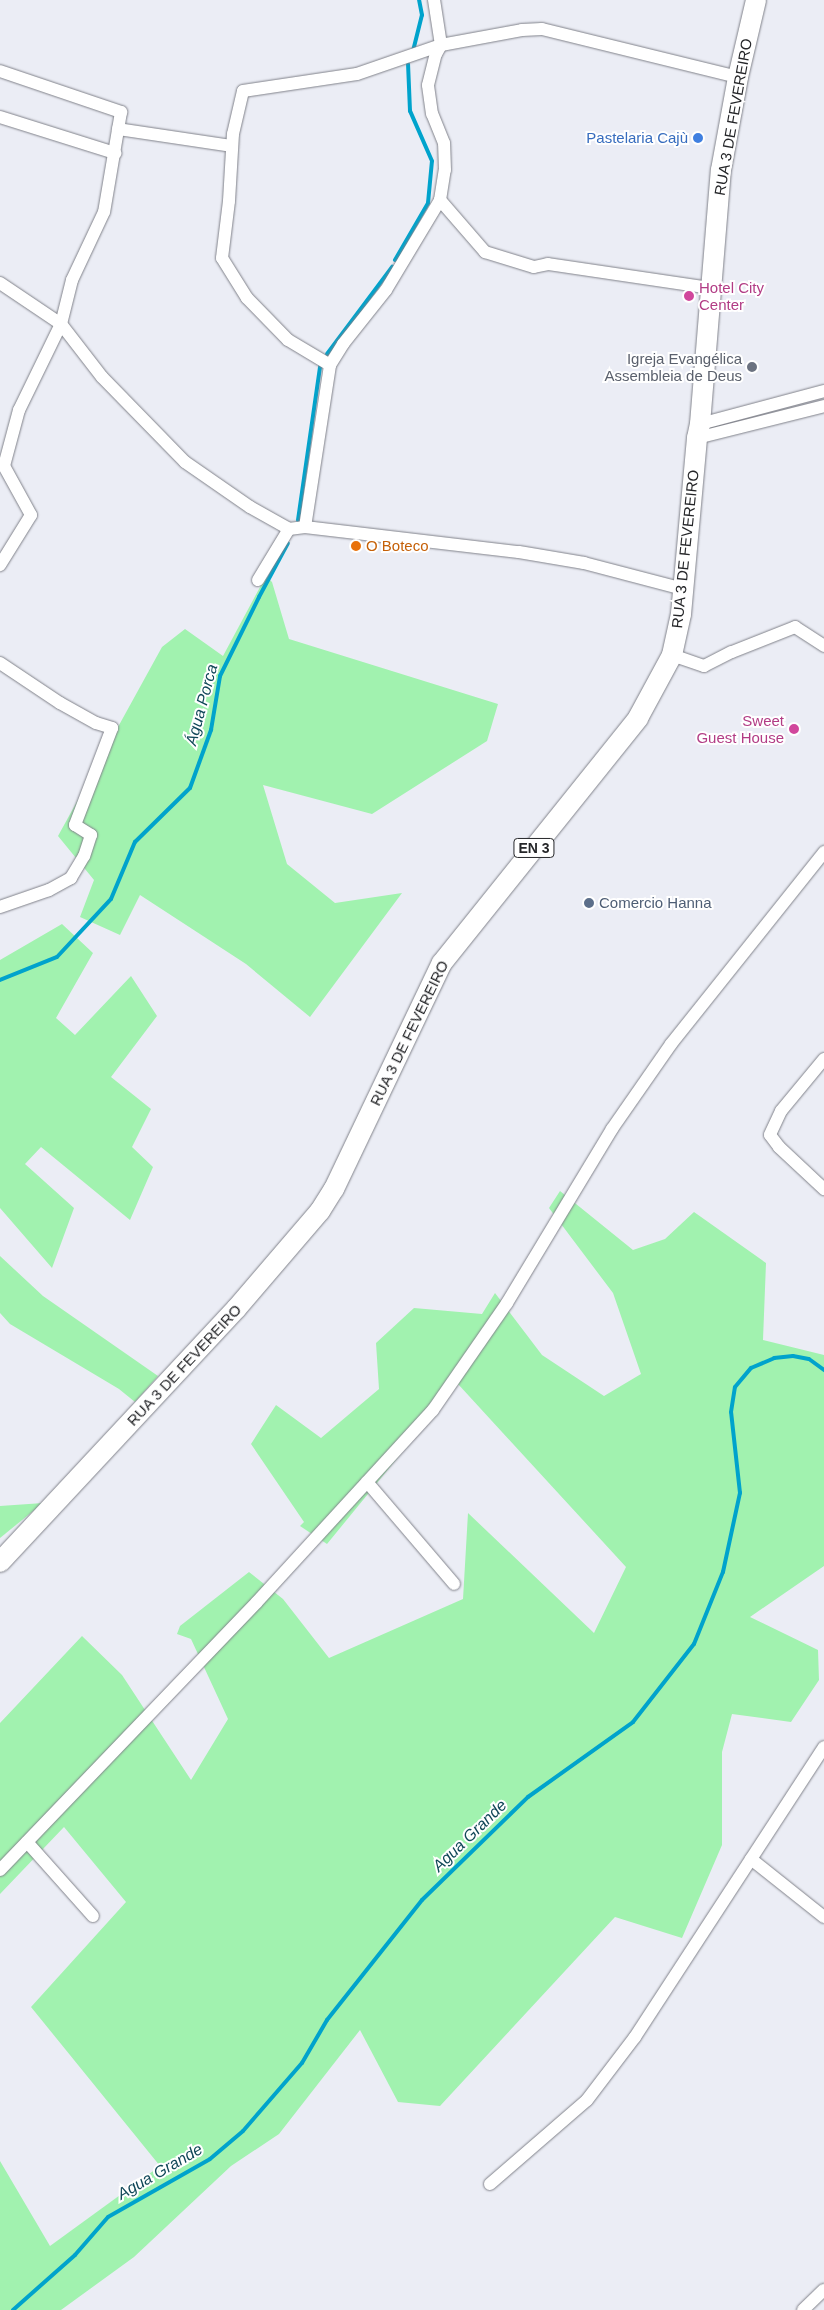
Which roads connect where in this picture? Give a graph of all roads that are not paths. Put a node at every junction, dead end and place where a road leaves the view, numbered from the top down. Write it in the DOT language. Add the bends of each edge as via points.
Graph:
graph roads {
  1 [pos="434,0"];
  2 [pos="756,0"];
  3 [pos="441,45"];
  4 [pos="0,71"];
  5 [pos="738,77"];
  6 [pos="0,117"];
  7 [pos="118,129"];
  8 [pos="232,146"];
  9 [pos="115,153"];
  10 [pos="440,200"];
  11 [pos="0,283"];
  12 [pos="710,288"];
  13 [pos="61,324"];
  14 [pos="330,365"];
  15 [pos="824,391"];
  16 [pos="824,406"];
  17 [pos="698,431"];
  18 [pos="304,527"];
  19 [pos="289,529"];
  20 [pos="0,565"];
  21 [pos="258,580"];
  22 [pos="683,589"];
  23 [pos="824,646"];
  24 [pos="672,655"];
  25 [pos="0,663"];
  26 [pos="824,852"];
  27 [pos="0,907"];
  28 [pos="824,1059"];
  29 [pos="824,1189"];
  30 [pos="367,1482"];
  31 [pos="0,1562"];
  32 [pos="454,1584"];
  33 [pos="824,1748"];
  34 [pos="27,1842"];
  35 [pos="751,1859"];
  36 [pos="0,1870"];
  37 [pos="93,1916"];
  38 [pos="824,1917"];
  39 [pos="490,2184"];
  40 [pos="824,2290"];
  41 [pos="803,2310"];
  1 -- 3 [label="street"];
  2 -- 5 [label="main road, RUA 3 DE FEVEREIRO / EN 3"];
  3 -- 5 [label="street" via="542,29"];
  3 -- 8 [label="street" via="357,74 243,91"];
  3 -- 10 [label="street" via="428,85 432,114 444,143 445,170"];
  4 -- 7 [label="street" via="121,112"];
  5 -- 12 [label="main road, RUA 3 DE FEVEREIRO / EN 3" via="721,170"];
  6 -- 9 [label="street"];
  7 -- 8 [label="street"];
  7 -- 9 [label="street"];
  8 -- 14 [label="street" via="222,258 247,298 288,340"];
  9 -- 13 [label="street" via="104,212 72,280"];
  10 -- 12 [label="street" via="485,252 534,267 548,264"];
  10 -- 14 [label="street" via="386,290"];
  11 -- 13 [label="street"];
  12 -- 17 [label="main road, RUA 3 DE FEVEREIRO / EN 3"];
  13 -- 19 [label="street" via="102,377 185,462 250,507"];
  13 -- 20 [label="street" via="19,410 4,466 31,516"];
  14 -- 18 [label="street"];
  15 -- 17 [label="street"];
  16 -- 17 [label="street"];
  17 -- 22 [label="main road, RUA 3 DE FEVEREIRO / EN 3"];
  18 -- 19 [label="street"];
  18 -- 22 [label="street" via="575,561"];
  19 -- 21 [label="street"];
  22 -- 24 [label="main road, RUA 3 DE FEVEREIRO / EN 3"];
  23 -- 24 [label="street" via="795,628 704,666"];
  24 -- 31 [label="main road, RUA 3 DE FEVEREIRO / EN 3" via="638,718 442,963 320,1212 236,1309"];
  25 -- 27 [label="street" via="60,703 112,728 75,825 91,835 84,856 71,878"];
  26 -- 30 [label="street" via="671,1044 612,1129 507,1304 433,1410"];
  28 -- 29 [label="street" via="781,1111 770,1135"];
  30 -- 32 [label="street"];
  30 -- 34 [label="street"];
  33 -- 35 [label="street"];
  34 -- 36 [label="street"];
  34 -- 37 [label="street"];
  35 -- 38 [label="street"];
  35 -- 39 [label="street" via="635,2036 587,2100"];
  40 -- 41 [label="street"];
}
